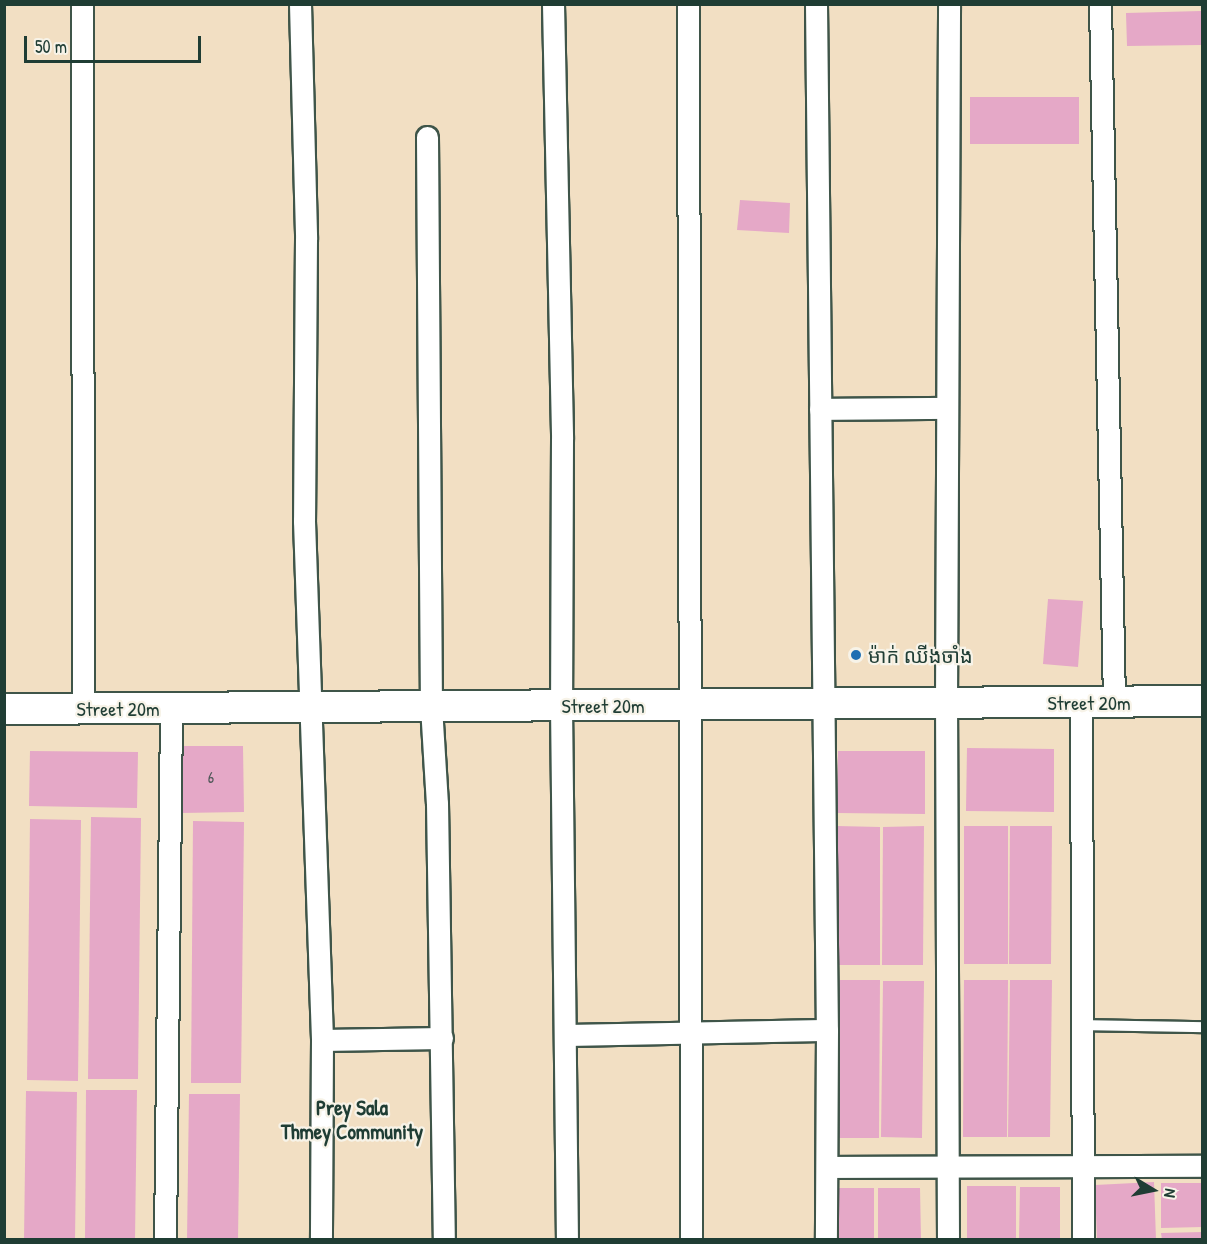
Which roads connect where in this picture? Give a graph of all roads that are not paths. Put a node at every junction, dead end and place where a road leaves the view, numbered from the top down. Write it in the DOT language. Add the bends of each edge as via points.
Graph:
graph roads {
  1 [pos="82,4"];
  2 [pos="300,4"];
  3 [pos="553,4"];
  4 [pos="688,4"];
  5 [pos="816,4"];
  6 [pos="949,4"];
  7 [pos="1100,4"];
  8 [pos="427,137"];
  9 [pos="946,408"];
  10 [pos="820,409"];
  11 [pos="1203,701"];
  12 [pos="1081,702"];
  13 [pos="1114,702"];
  14 [pos="946,703"];
  15 [pos="689,704"];
  16 [pos="823,704"];
  17 [pos="561,705"];
  18 [pos="311,706"];
  19 [pos="432,706"];
  20 [pos="83,708"];
  21 [pos="171,708"];
  22 [pos="4,709"];
  23 [pos="1082,1025"];
  24 [pos="1203,1027"];
  25 [pos="827,1030"];
  26 [pos="692,1034"];
  27 [pos="567,1035"];
  28 [pos="442,1038"];
  29 [pos="322,1040"];
  30 [pos="948,1166"];
  31 [pos="1082,1166"];
  32 [pos="1203,1166"];
  33 [pos="827,1167"];
  34 [pos="165,1239"];
  35 [pos="321,1239"];
  36 [pos="444,1239"];
  37 [pos="567,1239"];
  38 [pos="691,1239"];
  39 [pos="826,1239"];
  40 [pos="948,1239"];
  41 [pos="1083,1239"];
  1 -- 20 [label="street"];
  2 -- 18 [label="street" via="306,239 304,521"];
  3 -- 17 [label="street" via="562,439"];
  4 -- 15 [label="street"];
  5 -- 10 [label="street"];
  6 -- 9 [label="street"];
  7 -- 13 [label="street"];
  8 -- 19 [label="street"];
  9 -- 10 [label="street"];
  9 -- 14 [label="street"];
  10 -- 16 [label="street"];
  11 -- 13 [label="street, Street 20m"];
  12 -- 13 [label="street, Street 20m"];
  12 -- 14 [label="street, Street 20m"];
  12 -- 23 [label="street"];
  14 -- 16 [label="street, Street 20m"];
  14 -- 30 [label="street"];
  15 -- 16 [label="street, Street 20m"];
  15 -- 17 [label="street, Street 20m"];
  15 -- 26 [label="street"];
  16 -- 25 [label="street"];
  17 -- 19 [label="street, Street 20m"];
  17 -- 27 [label="street"];
  18 -- 19 [label="street, Street 20m"];
  18 -- 21 [label="street, Street 20m"];
  18 -- 29 [label="street"];
  19 -- 28 [label="street"];
  20 -- 21 [label="street, Street 20m"];
  20 -- 22 [label="street, Street 20m"];
  21 -- 34 [label="street"];
  23 -- 24 [label="lane"];
  23 -- 31 [label="street"];
  25 -- 26 [label="street"];
  25 -- 33 [label="street"];
  26 -- 27 [label="street"];
  26 -- 38 [label="street"];
  27 -- 37 [label="street"];
  28 -- 29 [label="street"];
  28 -- 36 [label="street"];
  29 -- 35 [label="street"];
  30 -- 31 [label="street"];
  30 -- 33 [label="street"];
  30 -- 40 [label="street"];
  31 -- 32 [label="street"];
  31 -- 41 [label="street"];
  33 -- 39 [label="street"];
}
